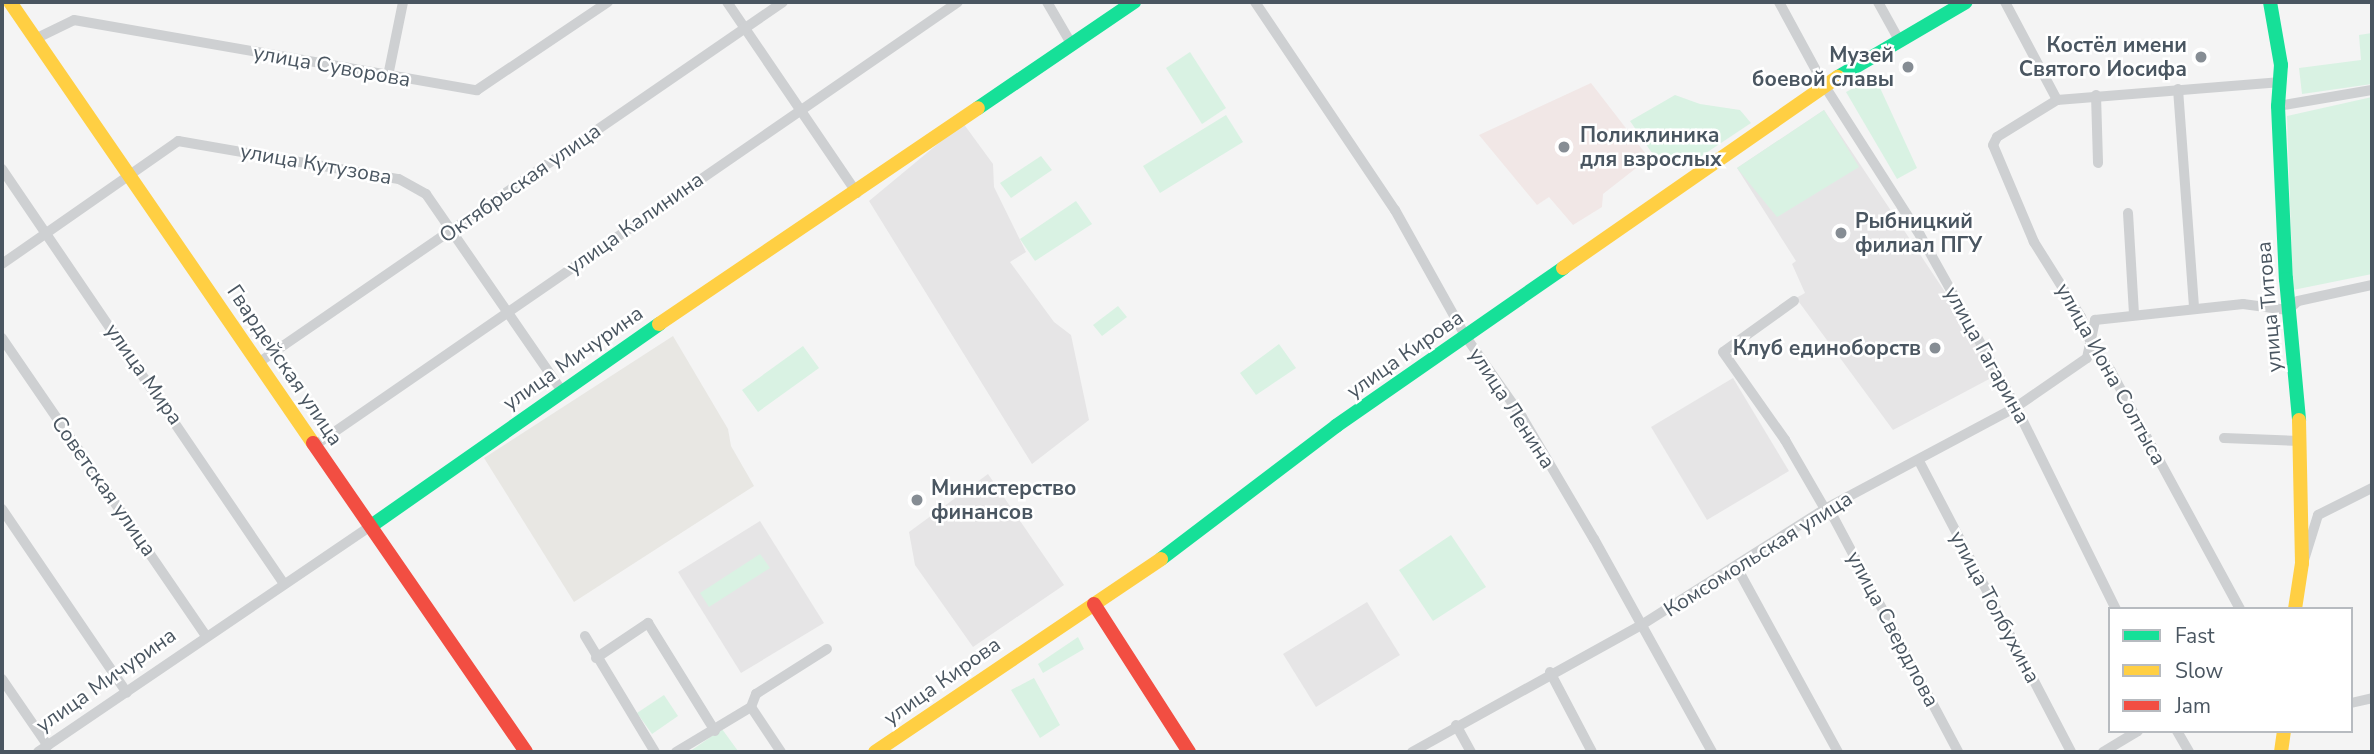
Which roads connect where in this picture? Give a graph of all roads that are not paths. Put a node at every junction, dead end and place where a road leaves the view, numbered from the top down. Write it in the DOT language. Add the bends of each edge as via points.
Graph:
graph roads {
  1 [pos="10,2"];
  2 [pos="403,2"];
  3 [pos="608,2"];
  4 [pos="727,2"];
  5 [pos="783,2"];
  6 [pos="958,2"];
  7 [pos="1047,2"];
  8 [pos="1134,2"];
  9 [pos="1255,2"];
  10 [pos="1779,2"];
  11 [pos="1878,2"];
  12 [pos="1966,2"];
  13 [pos="2005,2"];
  14 [pos="2270,2"];
  15 [pos="745,27"];
  16 [pos="36,39"];
  17 [pos="1899,40"];
  18 [pos="1072,45"];
  19 [pos="388,76"];
  20 [pos="2281,82"];
  21 [pos="1824,85"];
  22 [pos="2178,89"];
  23 [pos="2372,90"];
  24 [pos="2096,95"];
  25 [pos="2057,100"];
  26 [pos="2278,106"];
  27 [pos="799,108"];
  28 [pos="2098,163"];
  29 [pos="2,169"];
  30 [pos="128,174"];
  31 [pos="857,193"];
  32 [pos="2128,213"];
  33 [pos="451,231"];
  34 [pos="46,234"];
  35 [pos="2,264"];
  36 [pos="2372,285"];
  37 [pos="1794,301"];
  38 [pos="2194,307"];
  39 [pos="2288,310"];
  40 [pos="505,312"];
  41 [pos="2134,314"];
  42 [pos="2081,317"];
  43 [pos="2095,320"];
  44 [pos="1466,337"];
  45 [pos="2,338"];
  46 [pos="2091,343"];
  47 [pos="258,363"];
  48 [pos="562,391"];
  49 [pos="2017,407"];
  50 [pos="2224,438"];
  51 [pos="2299,441"];
  52 [pos="314,446"];
  53 [pos="1919,461"];
  54 [pos="2372,488"];
  55 [pos="1826,508"];
  56 [pos="2,509"];
  57 [pos="371,526"];
  58 [pos="2302,563"];
  59 [pos="1737,566"];
  60 [pos="283,582"];
  61 [pos="1094,604"];
  62 [pos="2115,607"];
  63 [pos="2239,607"];
  64 [pos="2295,607"];
  65 [pos="1643,624"];
  66 [pos="206,636"];
  67 [pos="585,636"];
  68 [pos="827,649"];
  69 [pos="596,658"];
  70 [pos="1550,672"];
  71 [pos="2,679"];
  72 [pos="127,693"];
  73 [pos="2372,698"];
  74 [pos="2353,703"];
  75 [pos="751,707"];
  76 [pos="1456,724"];
  77 [pos="715,731"];
  78 [pos="2135,733"];
  79 [pos="2178,733"];
  80 [pos="2284,733"];
  81 [pos="48,746"];
  82 [pos="38,752"];
  83 [pos="526,752"];
  84 [pos="655,752"];
  85 [pos="676,752"];
  86 [pos="782,752"];
  87 [pos="875,752"];
  88 [pos="1189,752"];
  89 [pos="1412,752"];
  90 [pos="1471,752"];
  91 [pos="1592,752"];
  92 [pos="1712,752"];
  93 [pos="1838,752"];
  94 [pos="1958,752"];
  95 [pos="2071,752"];
  96 [pos="2103,752"];
  97 [pos="2189,752"];
  98 [pos="2281,752"];
  1 -- 16 [label="street, Гвардейская улица"];
  2 -- 19 [label="street"];
  3 -- 19 [label="street, улица Суворова" via="477,90"];
  4 -- 15 [label="street"];
  5 -- 15 [label="street, Октябрьская улица"];
  6 -- 27 [label="street, улица Калинина"];
  7 -- 18 [label="street"];
  8 -- 18 [label="street, улица Мичурина"];
  9 -- 44 [label="street, улица Ленина" via="1395,210"];
  10 -- 21 [label="street, улица Гагарина"];
  11 -- 17 [label="street"];
  12 -- 17 [label="street, улица Кирова"];
  13 -- 25 [label="street"];
  14 -- 20 [label="street, улица Титова"];
  15 -- 27 [label="street"];
  15 -- 33 [label="street, Октябрьская улица"];
  16 -- 19 [label="street, улица Суворова" via="74,20"];
  16 -- 30 [label="street, Гвардейская улица"];
  17 -- 21 [label="street, улица Кирова"];
  18 -- 31 [label="street, улица Мичурина"];
  20 -- 22 [label="street"];
  20 -- 26 [label="street, улица Титова"];
  21 -- 44 [label="street, улица Кирова"];
  21 -- 49 [label="street, улица Гагарина" via="1920,235"];
  22 -- 24 [label="street"];
  22 -- 38 [label="street"];
  23 -- 26 [label="street"];
  24 -- 25 [label="street"];
  24 -- 28 [label="street"];
  25 -- 42 [label="street, улица Иона Солтыса" via="1997,136 1994,157 2034,242"];
  26 -- 39 [label="street, улица Титова"];
  27 -- 31 [label="street"];
  27 -- 40 [label="street, улица Калинина"];
  29 -- 34 [label="street, улица Мира"];
  30 -- 33 [label="street, улица Кутузова" via="178,141 198,142 413,183"];
  30 -- 34 [label="street, улица Кутузова"];
  30 -- 47 [label="street, Гвардейская улица"];
  31 -- 48 [label="street, улица Мичурина"];
  32 -- 41 [label="street"];
  33 -- 40 [label="street, улица Кутузова"];
  33 -- 47 [label="street, Октябрьская улица"];
  34 -- 35 [label="street, улица Кутузова"];
  34 -- 60 [label="street, улица Мира"];
  36 -- 39 [label="street" via="2298,301"];
  37 -- 55 [label="street, улица Свердлова" via="1723,352 1786,440"];
  38 -- 39 [label="street" via="2243,304"];
  38 -- 41 [label="street"];
  39 -- 51 [label="street, улица Титова"];
  40 -- 48 [label="street, улица Кутузова"];
  40 -- 52 [label="street, улица Калинина"];
  41 -- 43 [label="street"];
  42 -- 43 [label="street"];
  42 -- 46 [label="street, улица Иона Солтыса"];
  43 -- 46 [label="street"];
  44 -- 61 [label="street, улица Кирова"];
  44 -- 65 [label="street, улица Ленина" via="1522,417"];
  45 -- 66 [label="street, Советская улица"];
  46 -- 49 [label="street, Комсомольская улица" via="2087,358 2076,369"];
  46 -- 63 [label="street, улица Иона Солтыса" via="2111,371"];
  47 -- 52 [label="street, Гвардейская улица"];
  48 -- 57 [label="street, улица Мичурина"];
  49 -- 53 [label="street, Комсомольская улица"];
  49 -- 62 [label="street, улица Гагарина"];
  50 -- 51 [label="street"];
  51 -- 58 [label="street, улица Титова"];
  52 -- 57 [label="street, Гвардейская улица"];
  53 -- 55 [label="street, Комсомольская улица"];
  53 -- 95 [label="street, улица Толбухина"];
  54 -- 58 [label="street" via="2318,515"];
  55 -- 59 [label="street, Комсомольская улица"];
  55 -- 94 [label="street, улица Свердлова"];
  56 -- 72 [label="street"];
  57 -- 60 [label="street, улица Мичурина"];
  57 -- 83 [label="street, Гвардейская улица"];
  58 -- 64 [label="street, улица Титова"];
  59 -- 65 [label="street, Комсомольская улица"];
  59 -- 93 [label="street"];
  60 -- 66 [label="street, улица Мичурина"];
  61 -- 87 [label="street, улица Кирова"];
  61 -- 88 [label="street"];
  65 -- 70 [label="street, Комсомольская улица"];
  65 -- 92 [label="street, улица Ленина"];
  66 -- 72 [label="street, улица Мичурина"];
  67 -- 69 [label="street"];
  68 -- 75 [label="street" via="756,694"];
  69 -- 77 [label="street" via="648,623"];
  69 -- 84 [label="street"];
  70 -- 76 [label="street, Комсомольская улица"];
  70 -- 91 [label="street"];
  71 -- 81 [label="street"];
  72 -- 81 [label="street, улица Мичурина"];
  73 -- 74 [label="street"];
  75 -- 77 [label="street"];
  75 -- 86 [label="street"];
  76 -- 89 [label="street, Комсомольская улица"];
  76 -- 90 [label="street"];
  77 -- 85 [label="street"];
  78 -- 96 [label="street"];
  79 -- 97 [label="street"];
  80 -- 98 [label="street"];
  81 -- 82 [label="street, улица Мичурина"];
}
